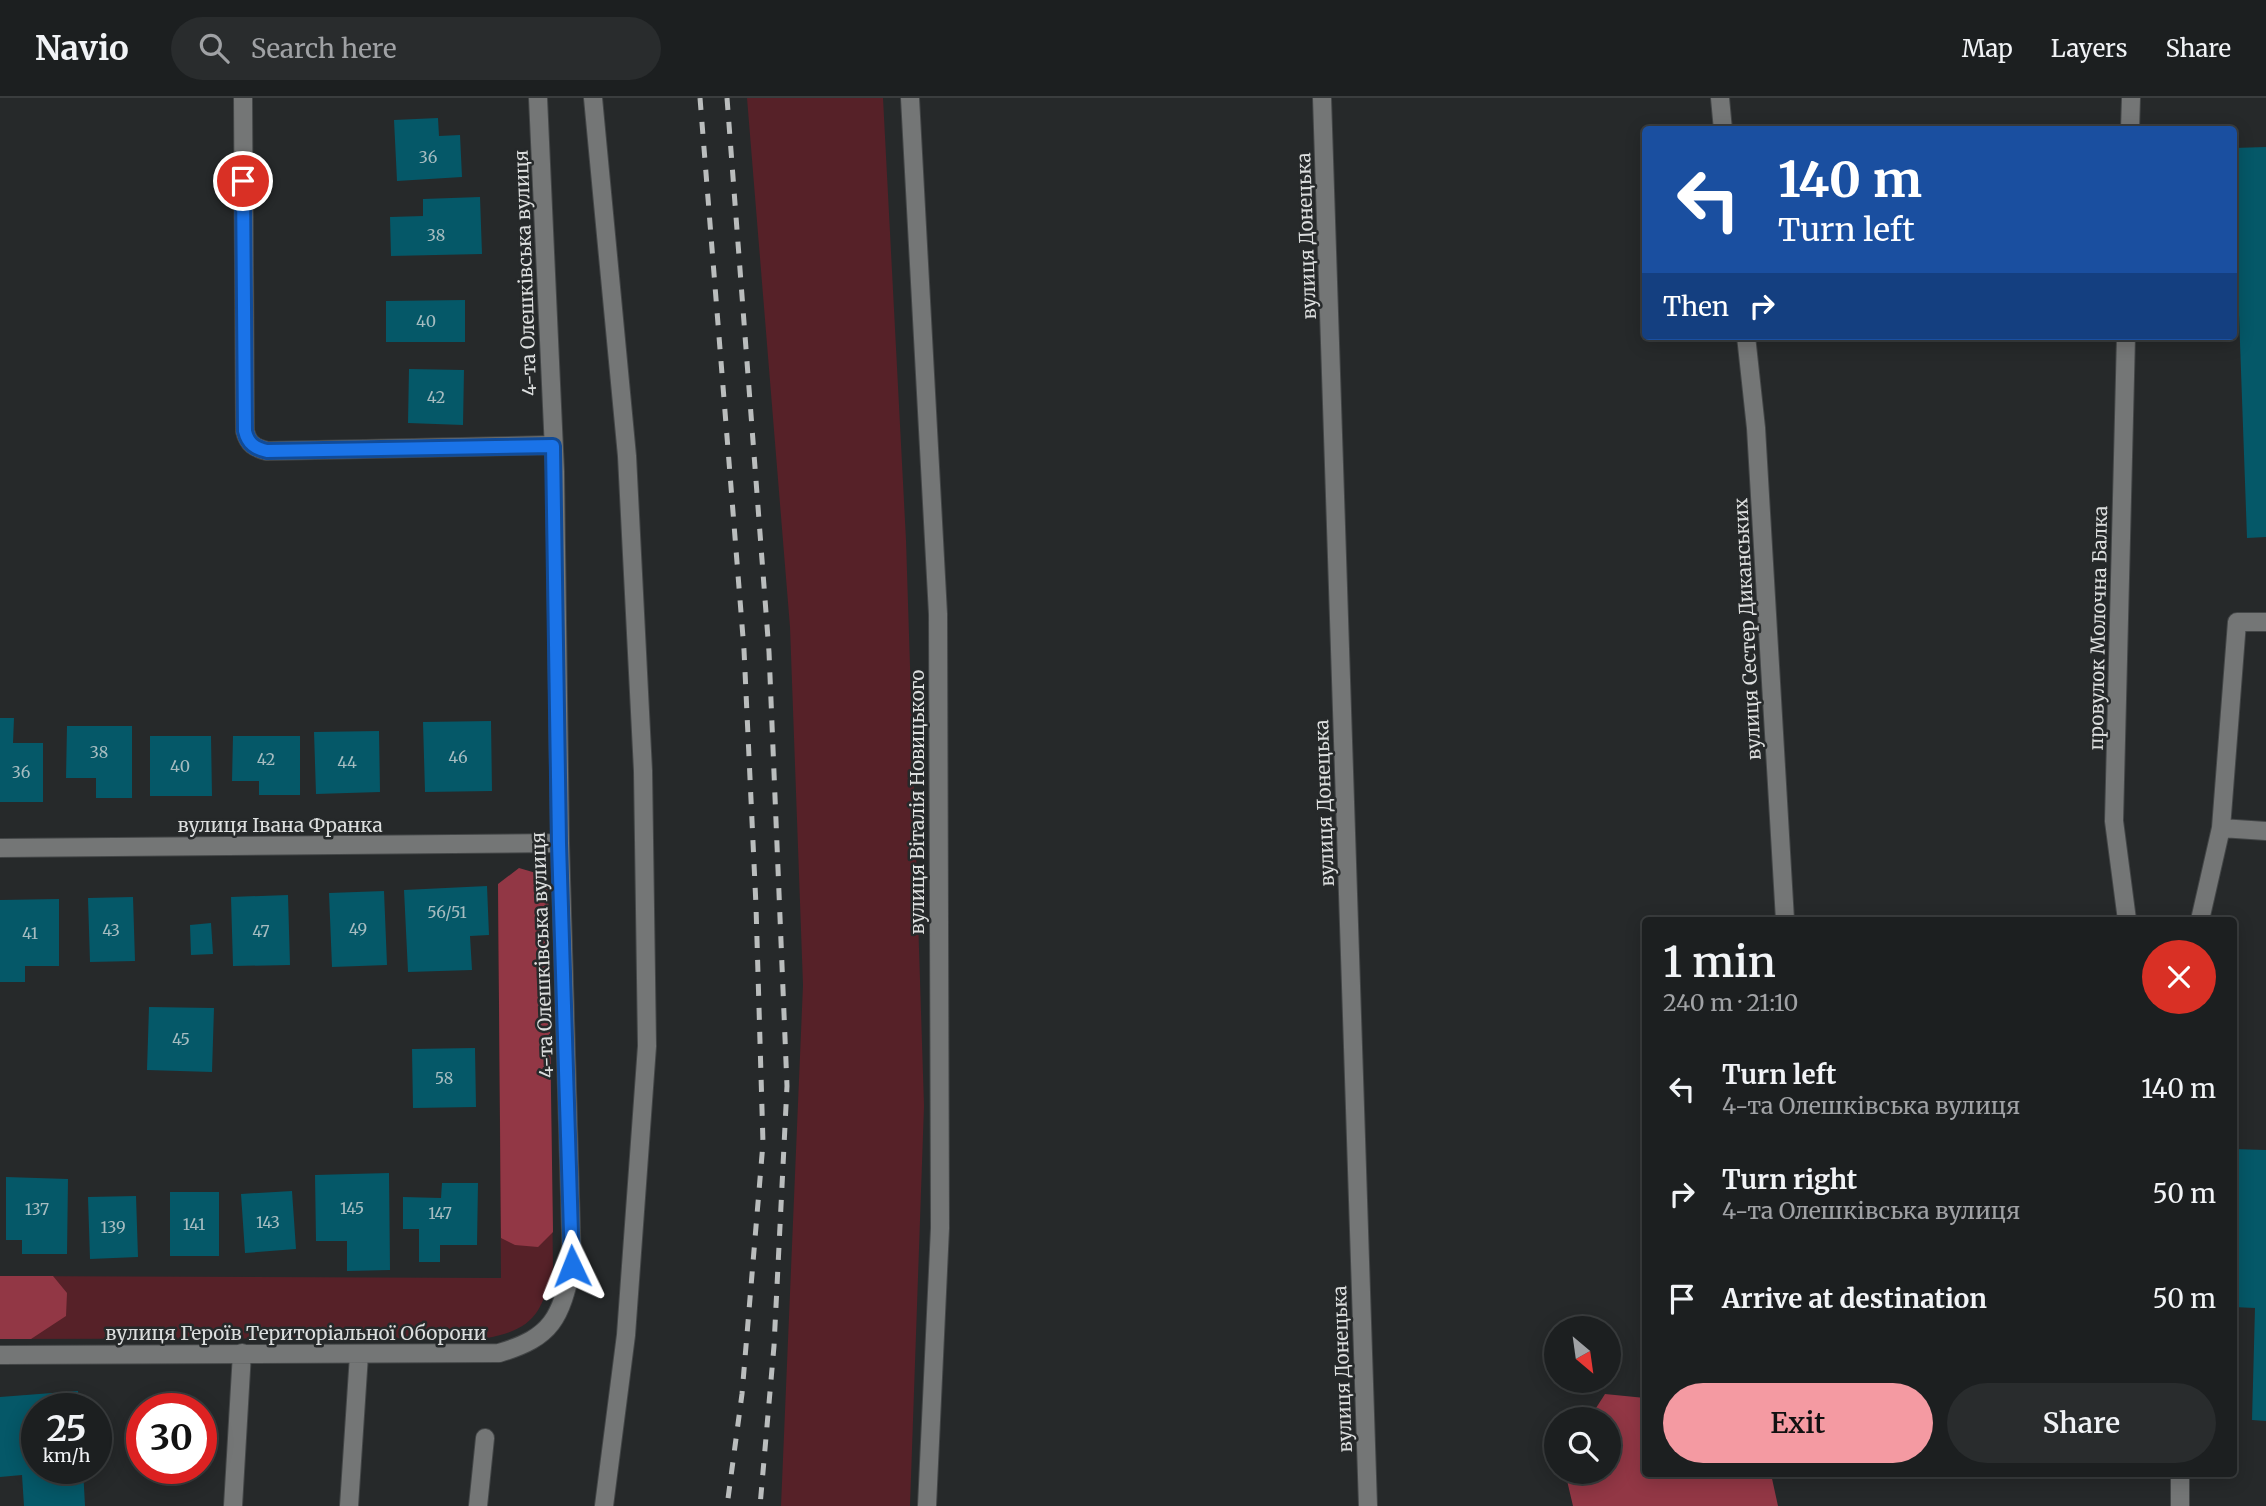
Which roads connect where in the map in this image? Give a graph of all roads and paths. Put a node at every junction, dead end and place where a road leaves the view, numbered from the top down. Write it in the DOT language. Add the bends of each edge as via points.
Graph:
graph roads {
  1 [pos="243,98"];
  2 [pos="538,98"];
  3 [pos="593,98"];
  4 [pos="910,98"];
  5 [pos="1322,98"];
  6 [pos="1720,98"];
  7 [pos="2131,98"];
  8 [pos="1723,126"];
  9 [pos="2130,126"];
  10 [pos="1746,340"];
  11 [pos="2126,340"];
  12 [pos="553,446"];
  13 [pos="2266,622"];
  14 [pos="2221,828"];
  15 [pos="2266,831"];
  16 [pos="559,843"];
  17 [pos="0,848"];
  18 [pos="1785,917"];
  19 [pos="2127,917"];
  20 [pos="2201,917"];
  21 [pos="565,1295"];
  22 [pos="242,1353"];
  23 [pos="0,1355"];
  24 [pos="359,1355"];
  25 [pos="485,1438"];
  26 [pos="2180,1477"];
  27 [pos="233,1506"];
  28 [pos="349,1506"];
  29 [pos="478,1506"];
  30 [pos="604,1506"];
  31 [pos="927,1506"];
  32 [pos="1368,1506"];
  33 [pos="2180,1506"];
  1 -- 12 [label="street" via="247,440 267,451"];
  2 -- 12 [label="street, 4-та Олешківська вулиця"];
  3 -- 30 [label="street" via="627,456 643,771 647,1046 626,1335"];
  4 -- 31 [label="street, вулиця Віталія Новицького" via="938,614 940,1228"];
  5 -- 32 [label="street, вулиця Донецька"];
  6 -- 8 [label="street"];
  7 -- 9 [label="street"];
  10 -- 18 [label="street, вулиця Сестер Диканських" via="1756,428"];
  11 -- 19 [label="street, провулок Молочна Балка" via="2114,821"];
  12 -- 16 [label="street, 4-та Олешківська вулиця"];
  13 -- 14 [label="street" via="2237,622"];
  14 -- 15 [label="street"];
  14 -- 20 [label="street"];
  16 -- 17 [label="street, вулиця Івана Франка"];
  16 -- 21 [label="street, 4-та Олешківська вулиця" via="572,1266"];
  21 -- 24 [label="street, вулиця Героїв Територіальної Оборони" via="554,1321 539,1336 499,1353"];
  22 -- 23 [label="street, вулиця Героїв Територіальної Оборони"];
  22 -- 24 [label="street, вулиця Героїв Територіальної Оборони"];
  22 -- 27 [label="street"];
  24 -- 28 [label="street"];
  25 -- 29 [label="street"];
  26 -- 33 [label="street"];
}
